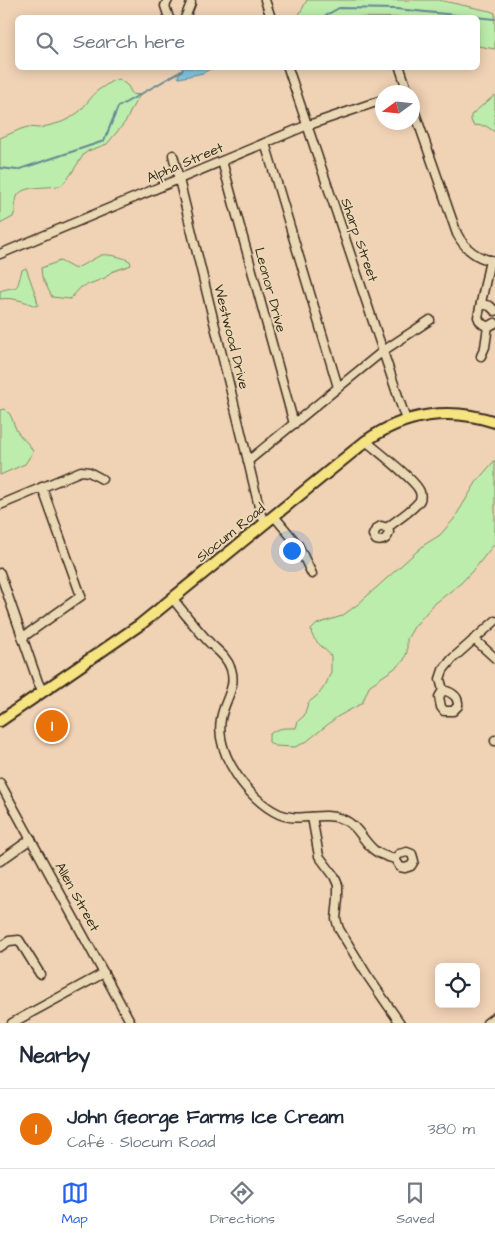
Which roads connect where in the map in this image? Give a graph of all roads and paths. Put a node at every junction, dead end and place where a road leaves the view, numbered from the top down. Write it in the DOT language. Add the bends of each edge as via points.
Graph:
graph roads {
  1 [pos="168,0"];
  2 [pos="201,0"];
  3 [pos="265,0"];
  4 [pos="190,1"];
  5 [pos="168,15"];
  6 [pos="186,15"];
  7 [pos="270,15"];
  8 [pos="289,70"];
  9 [pos="400,70"];
  10 [pos="404,85"];
  11 [pos="375,102"];
  12 [pos="307,125"];
  13 [pos="420,128"];
  14 [pos="265,143"];
  15 [pos="173,155"];
  16 [pos="222,161"];
  17 [pos="180,179"];
  18 [pos="0,254"];
  19 [pos="492,261"];
  20 [pos="482,304"];
  21 [pos="495,311"];
  22 [pos="430,320"];
  23 [pos="491,324"];
  24 [pos="383,350"];
  25 [pos="481,356"];
  26 [pos="338,387"];
  27 [pos="406,420"];
  28 [pos="495,422"];
  29 [pos="294,424"];
  30 [pos="366,441"];
  31 [pos="248,461"];
  32 [pos="102,480"];
  33 [pos="42,487"];
  34 [pos="0,505"];
  35 [pos="270,520"];
  36 [pos="387,528"];
  37 [pos="0,573"];
  38 [pos="312,574"];
  39 [pos="173,599"];
  40 [pos="495,621"];
  41 [pos="23,637"];
  42 [pos="474,639"];
  43 [pos="495,658"];
  44 [pos="442,690"];
  45 [pos="43,692"];
  46 [pos="0,721"];
  47 [pos="1,787"];
  48 [pos="312,817"];
  49 [pos="31,839"];
  50 [pos="395,859"];
  51 [pos="0,861"];
  52 [pos="0,947"];
  53 [pos="104,973"];
  54 [pos="40,974"];
  55 [pos="495,1017"];
  56 [pos="12,1023"];
  57 [pos="131,1023"];
  58 [pos="400,1023"];
  59 [pos="487,1023"];
  1 -- 5 [label="street" via="165,6"];
  2 -- 4 [label="street"];
  3 -- 7 [label="street"];
  4 -- 6 [label="street"];
  8 -- 12 [label="street, Sharp Street"];
  9 -- 10 [label="street"];
  11 -- 12 [label="street, Alpha Street"];
  12 -- 14 [label="street, Alpha Street"];
  12 -- 24 [label="street, Sharp Street"];
  13 -- 19 [label="street" via="456,234 468,249"];
  14 -- 16 [label="street, Alpha Street"];
  14 -- 26 [label="street"];
  15 -- 17 [label="street, Westwood Drive"];
  16 -- 17 [label="street, Alpha Street"];
  16 -- 29 [label="street, Leonor Drive"];
  17 -- 18 [label="street, Alpha Street"];
  17 -- 31 [label="street, Westwood Drive"];
  19 -- 20 [label="street"];
  20 -- 21 [label="street"];
  20 -- 23 [label="street" via="479,319 483,324"];
  22 -- 24 [label="street"];
  23 -- 25 [label="street"];
  24 -- 26 [label="street"];
  24 -- 27 [label="street, Sharp Street"];
  26 -- 29 [label="street"];
  27 -- 28 [label="main road, Slocum Road" via="432,414 455,414"];
  27 -- 30 [label="main road, Slocum Road"];
  29 -- 31 [label="street"];
  30 -- 35 [label="main road, Slocum Road"];
  30 -- 36 [label="street" via="420,491 421,497 416,505"];
  31 -- 35 [label="street, Westwood Drive" via="261,515"];
  32 -- 33 [label="street" via="84,470"];
  33 -- 34 [label="street"];
  33 -- 41 [label="street" via="81,596"];
  35 -- 38 [label="street, Westwood Drive" via="298,545"];
  35 -- 39 [label="main road, Slocum Road"];
  37 -- 41 [label="street"];
  39 -- 45 [label="main road, Slocum Road" via="134,630"];
  39 -- 48 [label="street" via="229,664 233,685 222,713 220,732 227,757 255,798 278,814 294,818"];
  40 -- 42 [label="street"];
  41 -- 45 [label="street"];
  42 -- 43 [label="street"];
  42 -- 44 [label="street" via="443,670 440,679"];
  45 -- 46 [label="main road, Slocum Road"];
  47 -- 49 [label="street, Allen Street"];
  48 -- 50 [label="street" via="347,821 373,849"];
  48 -- 58 [label="street" via="319,856 338,885 336,919 342,936"];
  49 -- 51 [label="street"];
  49 -- 53 [label="street, Allen Street"];
  52 -- 54 [label="street" via="9,941 19,940"];
  53 -- 56 [label="street"];
  53 -- 57 [label="street, Allen Street"];
  55 -- 59 [label="street"];
}
